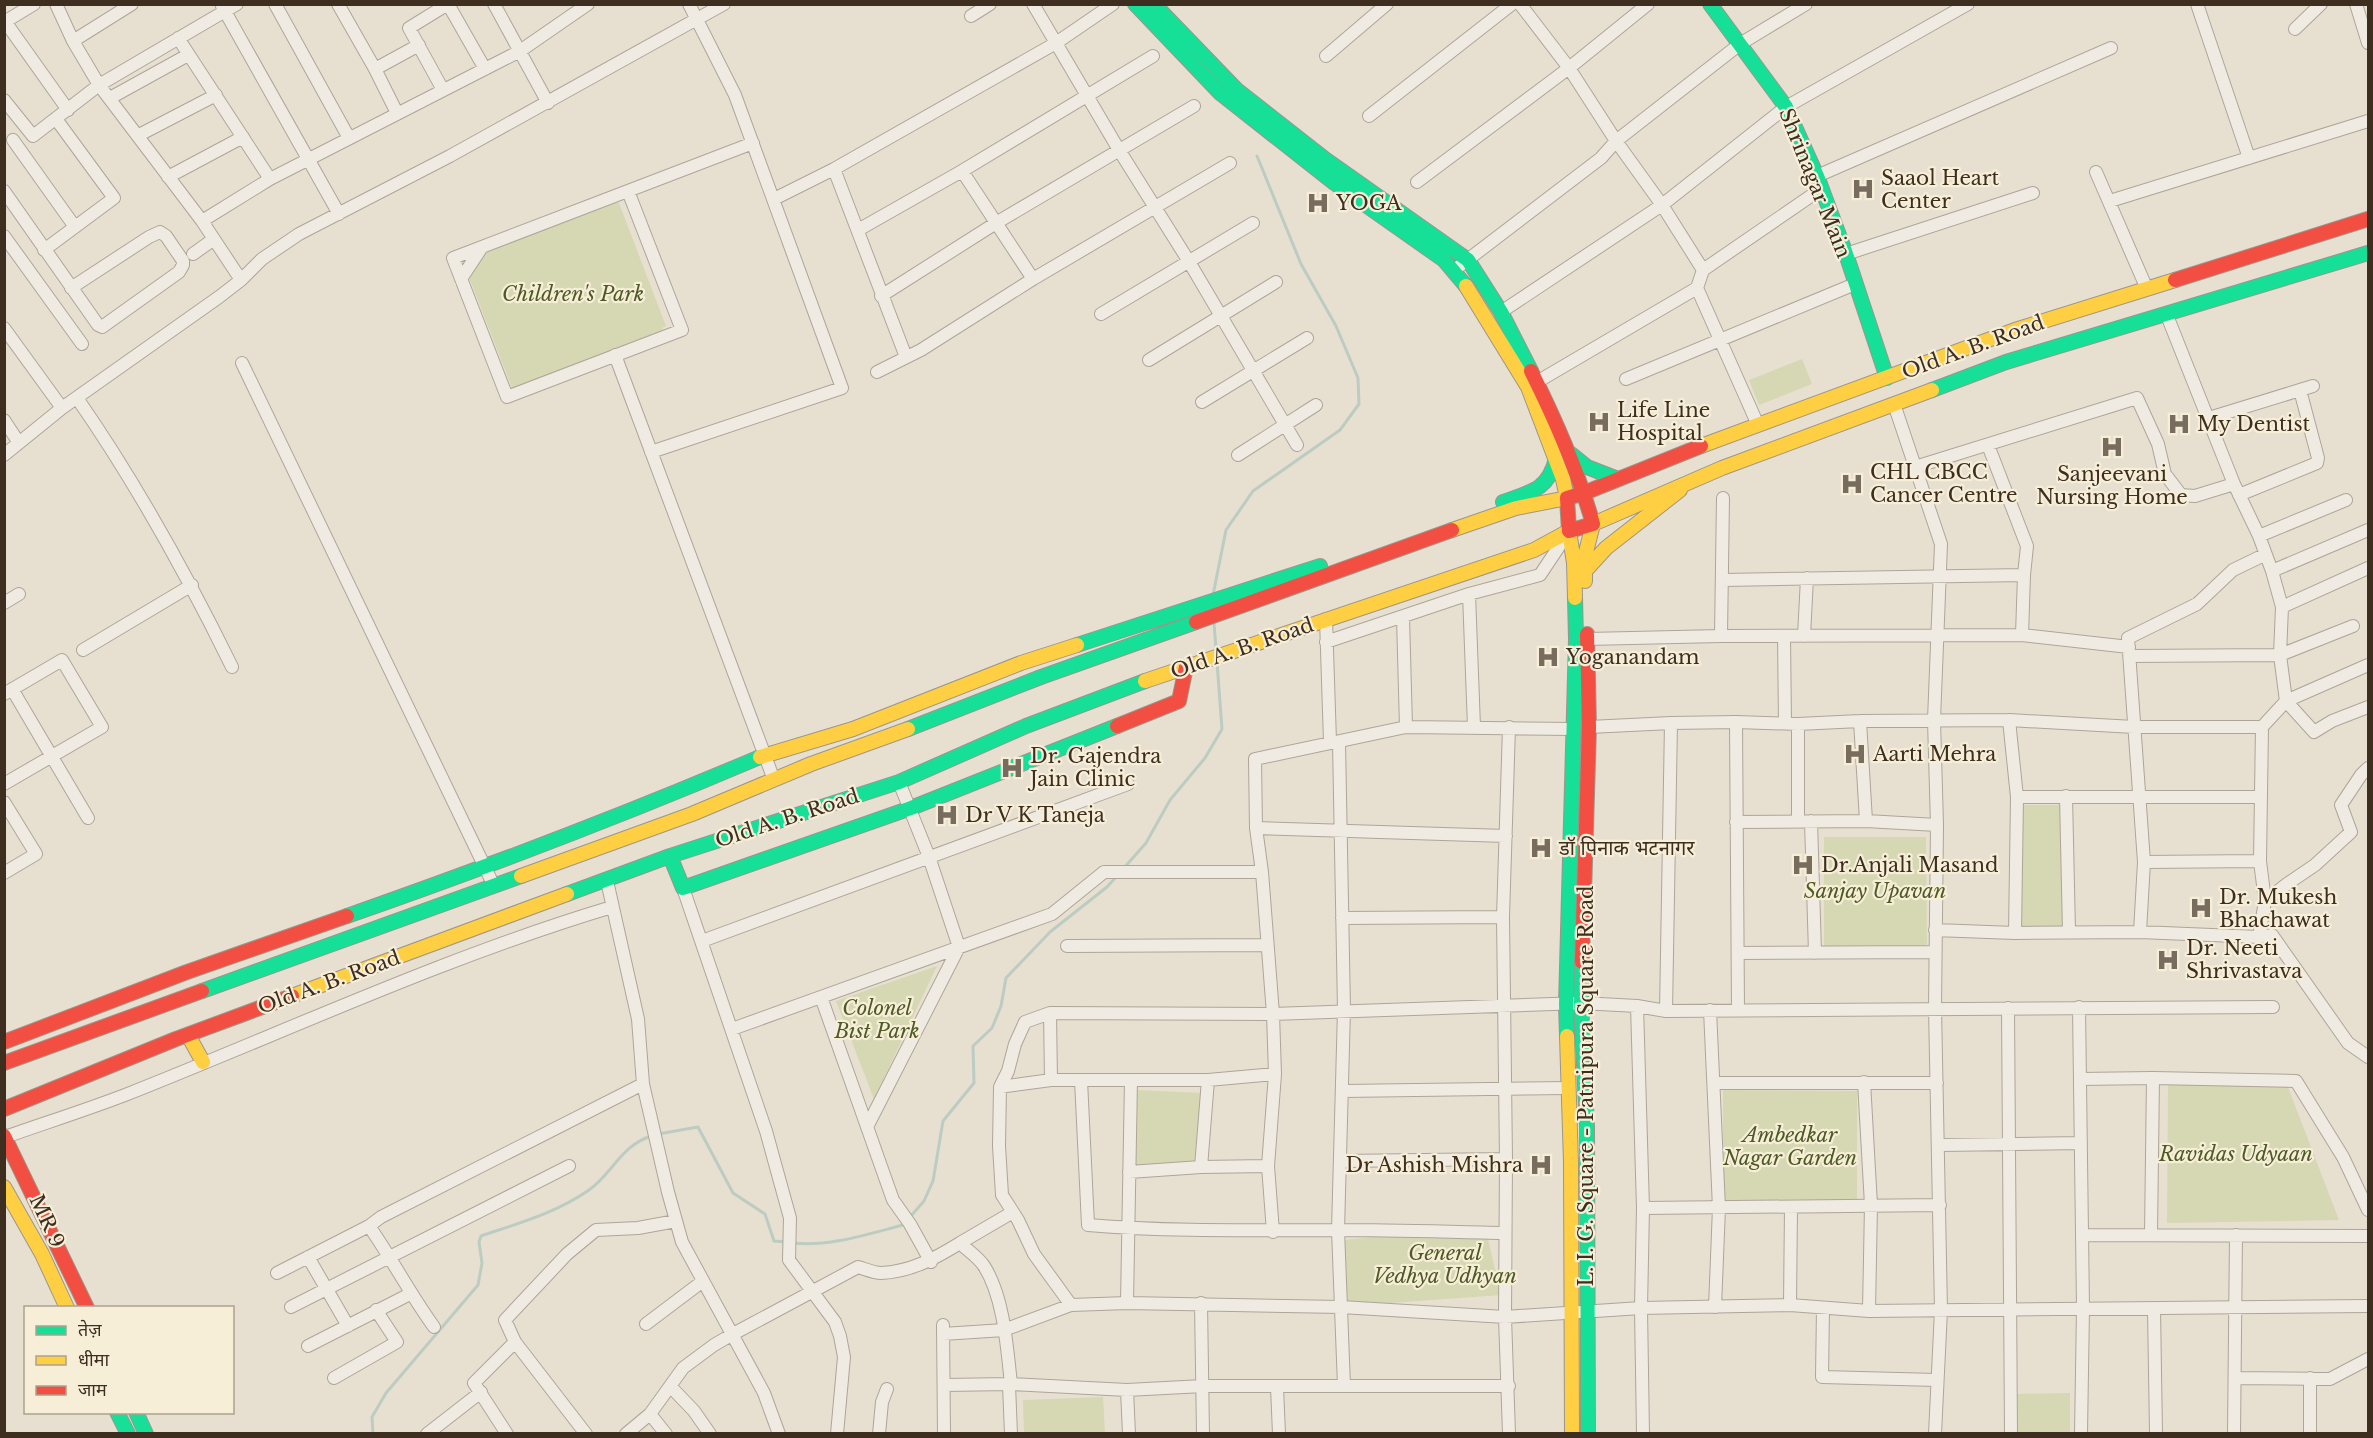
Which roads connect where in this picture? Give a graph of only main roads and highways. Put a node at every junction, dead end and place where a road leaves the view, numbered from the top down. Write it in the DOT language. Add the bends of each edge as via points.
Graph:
graph roads {
  1 [pos="1136,4"];
  2 [pos="1154,4"];
  3 [pos="1710,4"];
  4 [pos="1225,88"];
  5 [pos="2368,219"];
  6 [pos="2368,253"];
  7 [pos="1887,378"];
  8 [pos="1532,385"];
  9 [pos="1568,451"];
  10 [pos="1556,459"];
  11 [pos="1618,479"];
  12 [pos="1687,483"];
  13 [pos="1584,493"];
  14 [pos="1567,498"];
  15 [pos="1490,511"];
  16 [pos="1593,524"];
  17 [pos="1569,531"];
  18 [pos="1585,571"];
  19 [pos="1235,601"];
  20 [pos="1186,667"];
  21 [pos="1582,728"];
  22 [pos="670,856"];
  23 [pos="188,1035"];
  24 [pos="4,1042"];
  25 [pos="203,1062"];
  26 [pos="4,1063"];
  27 [pos="4,1109"];
  28 [pos="5,1136"];
  29 [pos="4,1187"];
  30 [pos="66,1306"];
  31 [pos="86,1306"];
  32 [pos="118,1414"];
  33 [pos="136,1414"];
  34 [pos="128,1434"];
  35 [pos="146,1434"];
  36 [pos="1572,1434"];
  37 [pos="1588,1434"];
  1 -- 4 [label="main road"];
  2 -- 4 [label="main road"];
  3 -- 7 [label="main road, Shrinagar Main" via="1786,107 1846,254"];
  4 -- 8 [label="main road" via="1282,144 1453,271"];
  4 -- 8 [label="main road" via="1467,260 1501,312"];
  5 -- 7 [label="main road, Old A. B. Road" via="2015,330"];
  6 -- 12 [label="main road, Old A. B. Road" via="2006,362"];
  7 -- 11 [label="main road, Old A. B. Road"];
  8 -- 9 [label="main road" via="1556,420"];
  8 -- 10 [label="main road, L. I. G. Square - Patnipura Square Road"];
  9 -- 11 [label="main road" via="1587,467"];
  9 -- 13 [label="main road"];
  10 -- 14 [label="main road, L. I. G. Square - Patnipura Square Road"];
  10 -- 15 [label="main road" via="1544,486"];
  11 -- 13 [label="main road, Old A. B. Road"];
  12 -- 16 [label="main road, Old A. B. Road"];
  12 -- 18 [label="main road" via="1665,505 1606,548"];
  13 -- 14 [label="main road, Old A. B. Road"];
  13 -- 16 [label="main road"];
  14 -- 15 [label="main road, Old A. B. Road"];
  14 -- 17 [label="main road, L. I. G. Square - Patnipura Square Road"];
  15 -- 19 [label="main road, Old A. B. Road" via="1375,556"];
  16 -- 17 [label="main road, Old A. B. Road"];
  16 -- 18 [label="main road, L. I. G. Square - Patnipura Square Road"];
  17 -- 20 [label="main road, Old A. B. Road" via="1534,550"];
  17 -- 21 [label="main road, L. I. G. Square - Patnipura Square Road" via="1576,617 1573,707"];
  18 -- 21 [label="main road, L. I. G. Square - Patnipura Square Road" via="1587,639"];
  19 -- 24 [label="main road" via="1171,614 1022,663 853,729 766,754 486,867 187,972"];
  19 -- 26 [label="main road, Old A. B. Road" via="1178,628 811,764 692,814"];
  20 -- 22 [label="main road, Old A. B. Road" via="1026,726 899,782"];
  20 -- 22 [label="main road" via="1179,701 911,807 683,888"];
  21 -- 36 [label="main road, L. I. G. Square - Patnipura Square Road" via="1566,1004"];
  21 -- 37 [label="main road, L. I. G. Square - Patnipura Square Road" via="1581,1003 1587,1127"];
  22 -- 23 [label="main road, Old A. B. Road"];
  23 -- 25 [label="main road"];
  23 -- 27 [label="main road, Old A. B. Road"];
  28 -- 31 [label="main road, MR 9"];
  29 -- 30 [label="main road, MR 9"];
  32 -- 34 [label="main road"];
  33 -- 35 [label="main road"];
}
